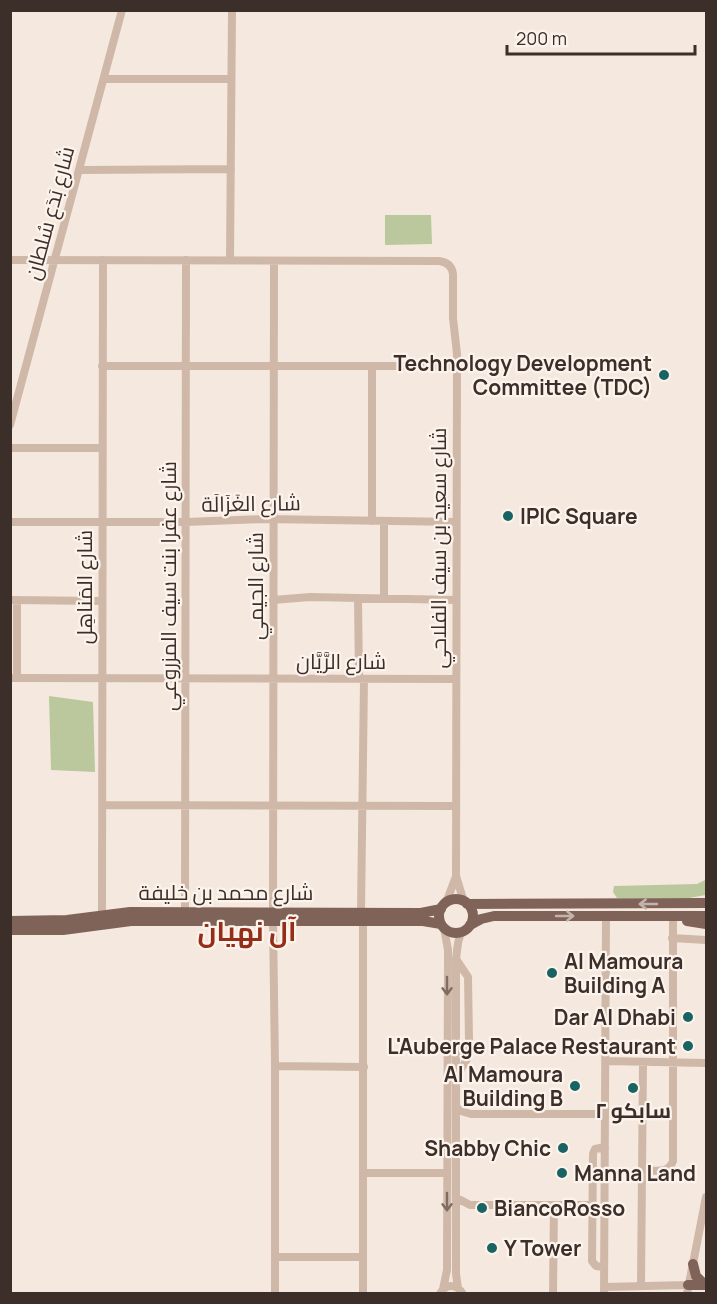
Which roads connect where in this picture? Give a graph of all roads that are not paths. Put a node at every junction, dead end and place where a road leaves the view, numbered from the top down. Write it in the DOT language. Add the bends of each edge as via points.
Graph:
graph roads {
  1 [pos="122,10"];
  2 [pos="232,10"];
  3 [pos="104,79"];
  4 [pos="231,79"];
  5 [pos="231,169"];
  6 [pos="80,170"];
  7 [pos="10,260"];
  8 [pos="186,260"];
  9 [pos="230,260"];
  10 [pos="54,261"];
  11 [pos="103,261"];
  12 [pos="274,261"];
  13 [pos="102,366"];
  14 [pos="186,366"];
  15 [pos="457,366"];
  16 [pos="274,367"];
  17 [pos="372,367"];
  18 [pos="10,425"];
  19 [pos="10,448"];
  20 [pos="102,448"];
  21 [pos="274,519"];
  22 [pos="372,521"];
  23 [pos="384,521"];
  24 [pos="10,522"];
  25 [pos="102,522"];
  26 [pos="186,522"];
  27 [pos="456,522"];
  28 [pos="358,598"];
  29 [pos="384,598"];
  30 [pos="14,600"];
  31 [pos="273,600"];
  32 [pos="456,600"];
  33 [pos="102,601"];
  34 [pos="14,678"];
  35 [pos="102,678"];
  36 [pos="185,679"];
  37 [pos="273,679"];
  38 [pos="361,679"];
  39 [pos="455,679"];
  40 [pos="102,805"];
  41 [pos="185,805"];
  42 [pos="273,805"];
  43 [pos="363,806"];
  44 [pos="455,806"];
  45 [pos="456,876"];
  46 [pos="706,897"];
  47 [pos="466,903"];
  48 [pos="706,903"];
  49 [pos="672,904"];
  50 [pos="443,906"];
  51 [pos="185,912"];
  52 [pos="102,915"];
  53 [pos="273,916"];
  54 [pos="362,916"];
  55 [pos="606,916"];
  56 [pos="673,916"];
  57 [pos="706,916"];
  58 [pos="10,921"];
  59 [pos="706,924"];
  60 [pos="442,926"];
  61 [pos="466,929"];
  62 [pos="10,930"];
  63 [pos="672,938"];
  64 [pos="706,940"];
  65 [pos="606,1061"];
  66 [pos="643,1062"];
  67 [pos="673,1062"];
  68 [pos="706,1063"];
  69 [pos="276,1066"];
  70 [pos="364,1067"];
  71 [pos="456,1107"];
  72 [pos="471,1114"];
  73 [pos="605,1114"];
  74 [pos="456,1122"];
  75 [pos="605,1147"];
  76 [pos="642,1170"];
  77 [pos="363,1173"];
  78 [pos="447,1173"];
  79 [pos="706,1197"];
  80 [pos="457,1198"];
  81 [pos="470,1204"];
  82 [pos="554,1205"];
  83 [pos="594,1205"];
  84 [pos="456,1212"];
  85 [pos="275,1257"];
  86 [pos="363,1257"];
  87 [pos="693,1264"];
  88 [pos="604,1267"];
  89 [pos="705,1285"];
  90 [pos="644,1288"];
  91 [pos="688,1289"];
  92 [pos="604,1290"];
  93 [pos="441,1291"];
  94 [pos="462,1292"];
  95 [pos="275,1293"];
  96 [pos="363,1293"];
  97 [pos="553,1293"];
  1 -- 3 [label="street, شارع بَدَع سُلطان"];
  2 -- 4 [label="street"];
  3 -- 4 [label="street"];
  3 -- 6 [label="street, شارع بَدَع سُلطان"];
  4 -- 5 [label="street"];
  5 -- 6 [label="street"];
  5 -- 9 [label="street"];
  6 -- 10 [label="street, شارع بَدَع سُلطان"];
  7 -- 10 [label="street, شارع سعيد بن سيف الفلاحي"];
  8 -- 9 [label="street, شارع سعيد بن سيف الفلاحي"];
  8 -- 11 [label="street, شارع سعيد بن سيف الفلاحي"];
  8 -- 14 [label="street, شارع عفرا بنت سيف المزروعي"];
  9 -- 12 [label="street, شارع سعيد بن سيف الفلاحي"];
  10 -- 11 [label="street, شارع سعيد بن سيف الفلاحي"];
  10 -- 18 [label="street, شارع بَدَع سُلطان"];
  11 -- 13 [label="street, شارع المَناهِل"];
  12 -- 15 [label="street, شارع سعيد بن سيف الفلاحي" via="445,262 453,274"];
  12 -- 16 [label="street, شارع الجيمي"];
  13 -- 14 [label="street"];
  13 -- 20 [label="street, شارع المَناهِل"];
  14 -- 16 [label="street"];
  14 -- 26 [label="street, شارع عفرا بنت سيف المزروعي"];
  15 -- 17 [label="street"];
  15 -- 27 [label="street, شارع سعيد بن سيف الفلاحي"];
  16 -- 17 [label="street"];
  16 -- 21 [label="street, شارع الجيمي"];
  17 -- 22 [label="street"];
  19 -- 20 [label="street"];
  20 -- 25 [label="street, شارع المَناهِل"];
  21 -- 22 [label="street, شارع الغَزَالَة"];
  21 -- 26 [label="street, شارع الغَزَالَة"];
  21 -- 31 [label="street, شارع الجيمي"];
  22 -- 23 [label="street, شارع الغَزَالَة"];
  23 -- 27 [label="street, شارع الغَزَالَة"];
  23 -- 29 [label="street"];
  24 -- 25 [label="street, شارع الغَزَالَة"];
  25 -- 26 [label="street, شارع الغَزَالَة"];
  25 -- 33 [label="street, شارع المَناهِل"];
  26 -- 36 [label="street, شارع عفرا بنت سيف المزروعي"];
  27 -- 32 [label="street, شارع سعيد بن سيف الفلاحي"];
  28 -- 29 [label="street"];
  28 -- 31 [label="street"];
  28 -- 38 [label="street"];
  29 -- 32 [label="street"];
  30 -- 33 [label="street"];
  30 -- 34 [label="street"];
  31 -- 37 [label="street, شارع الجيمي"];
  32 -- 39 [label="street, شارع سعيد بن سيف الفلاحي"];
  33 -- 35 [label="street, شارع المَناهِل"];
  34 -- 35 [label="street, شارع الرَّيَّان"];
  35 -- 36 [label="street, شارع الرَّيَّان"];
  35 -- 40 [label="street, شارع المَناهِل"];
  36 -- 37 [label="street, شارع الرَّيَّان"];
  36 -- 41 [label="street, شارع عفرا بنت سيف المزروعي"];
  37 -- 38 [label="street, شارع الرَّيَّان"];
  37 -- 42 [label="street, شارع الجيمي"];
  38 -- 39 [label="street, شارع الرَّيَّان"];
  38 -- 43 [label="street"];
  39 -- 44 [label="street, شارع سعيد بن سيف الفلاحي"];
  40 -- 41 [label="street"];
  40 -- 52 [label="street, شارع المَناهِل"];
  41 -- 42 [label="street"];
  41 -- 51 [label="street, شارع عفرا بنت سيف المزروعي"];
  42 -- 43 [label="street"];
  42 -- 53 [label="street, شارع الجيمي"];
  43 -- 44 [label="street"];
  43 -- 54 [label="street"];
  44 -- 45 [label="street, شارع سعيد بن سيف الفلاحي"];
  45 -- 47 [label="street, شارع سعيد بن سيف الفلاحي"];
  45 -- 50 [label="street, شارع سعيد بن سيف الفلاحي"];
  46 -- 49 [label="main road"];
  49 -- 47 [label="main road, one-way"];
  47 -- 50 [label="main road" via="455,900"];
  47 -- 61 [label="main road" via="472,912"];
  48 -- 49 [label="main road"];
  50 -- 54 [label="main road, شارع محمد بن خليفة" via="423,913"];
  50 -- 60 [label="main road" via="439,916"];
  51 -- 52 [label="main road, شارع محمد بن خليفة"];
  51 -- 53 [label="main road, شارع محمد بن خليفة"];
  52 -- 58 [label="main road, شارع محمد بن خليفة"];
  53 -- 54 [label="main road, شارع محمد بن خليفة"];
  53 -- 62 [label="main road, شارع محمد بن خليفة"];
  53 -- 69 [label="street, شارع الجيمي"];
  54 -- 60 [label="main road, شارع محمد بن خليفة"];
  54 -- 70 [label="street"];
  55 -- 56 [label="main road"];
  61 -- 55 [label="main road, one-way" via="494,916"];
  55 -- 65 [label="street"];
  56 -- 57 [label="main road"];
  56 -- 59 [label="main road"];
  56 -- 63 [label="street"];
  60 -- 61 [label="main road" via="455,933"];
  60 -- 78 [label="street, one-way" via="448,951"];
  61 -- 71 [label="street" via="456,959 468,977 469,1040 467,1059 456,1077"];
  63 -- 64 [label="street"];
  63 -- 67 [label="street"];
  65 -- 66 [label="street"];
  65 -- 73 [label="street"];
  66 -- 67 [label="street"];
  66 -- 76 [label="street"];
  67 -- 68 [label="street"];
  67 -- 76 [label="street" via="672,1164 665,1171"];
  69 -- 70 [label="street"];
  69 -- 85 [label="street, شارع الجيمي"];
  70 -- 77 [label="street"];
  71 -- 72 [label="street"];
  71 -- 74 [label="street"];
  72 -- 73 [label="street"];
  72 -- 74 [label="street"];
  73 -- 75 [label="street"];
  74 -- 80 [label="street"];
  75 -- 83 [label="street" via="593,1152"];
  75 -- 88 [label="street"];
  76 -- 90 [label="street"];
  77 -- 78 [label="street"];
  77 -- 86 [label="street"];
  78 -- 93 [label="street, one-way" via="447,1275"];
  79 -- 87 [label="street"];
  80 -- 81 [label="street"];
  80 -- 84 [label="street"];
  81 -- 82 [label="street"];
  81 -- 84 [label="street"];
  82 -- 83 [label="street"];
  82 -- 97 [label="street"];
  83 -- 88 [label="street" via="592,1261"];
  84 -- 94 [label="street" via="456,1274"];
  85 -- 86 [label="street"];
  85 -- 95 [label="street, شارع الجيمي"];
  86 -- 96 [label="street"];
  87 -- 89 [label="main road" via="696,1276"];
  87 -- 91 [label="street"];
  88 -- 92 [label="street"];
  89 -- 91 [label="main road"];
  90 -- 91 [label="street"];
  90 -- 92 [label="street"];
  93 -- 94 [label="street" via="450,1286"];
}
